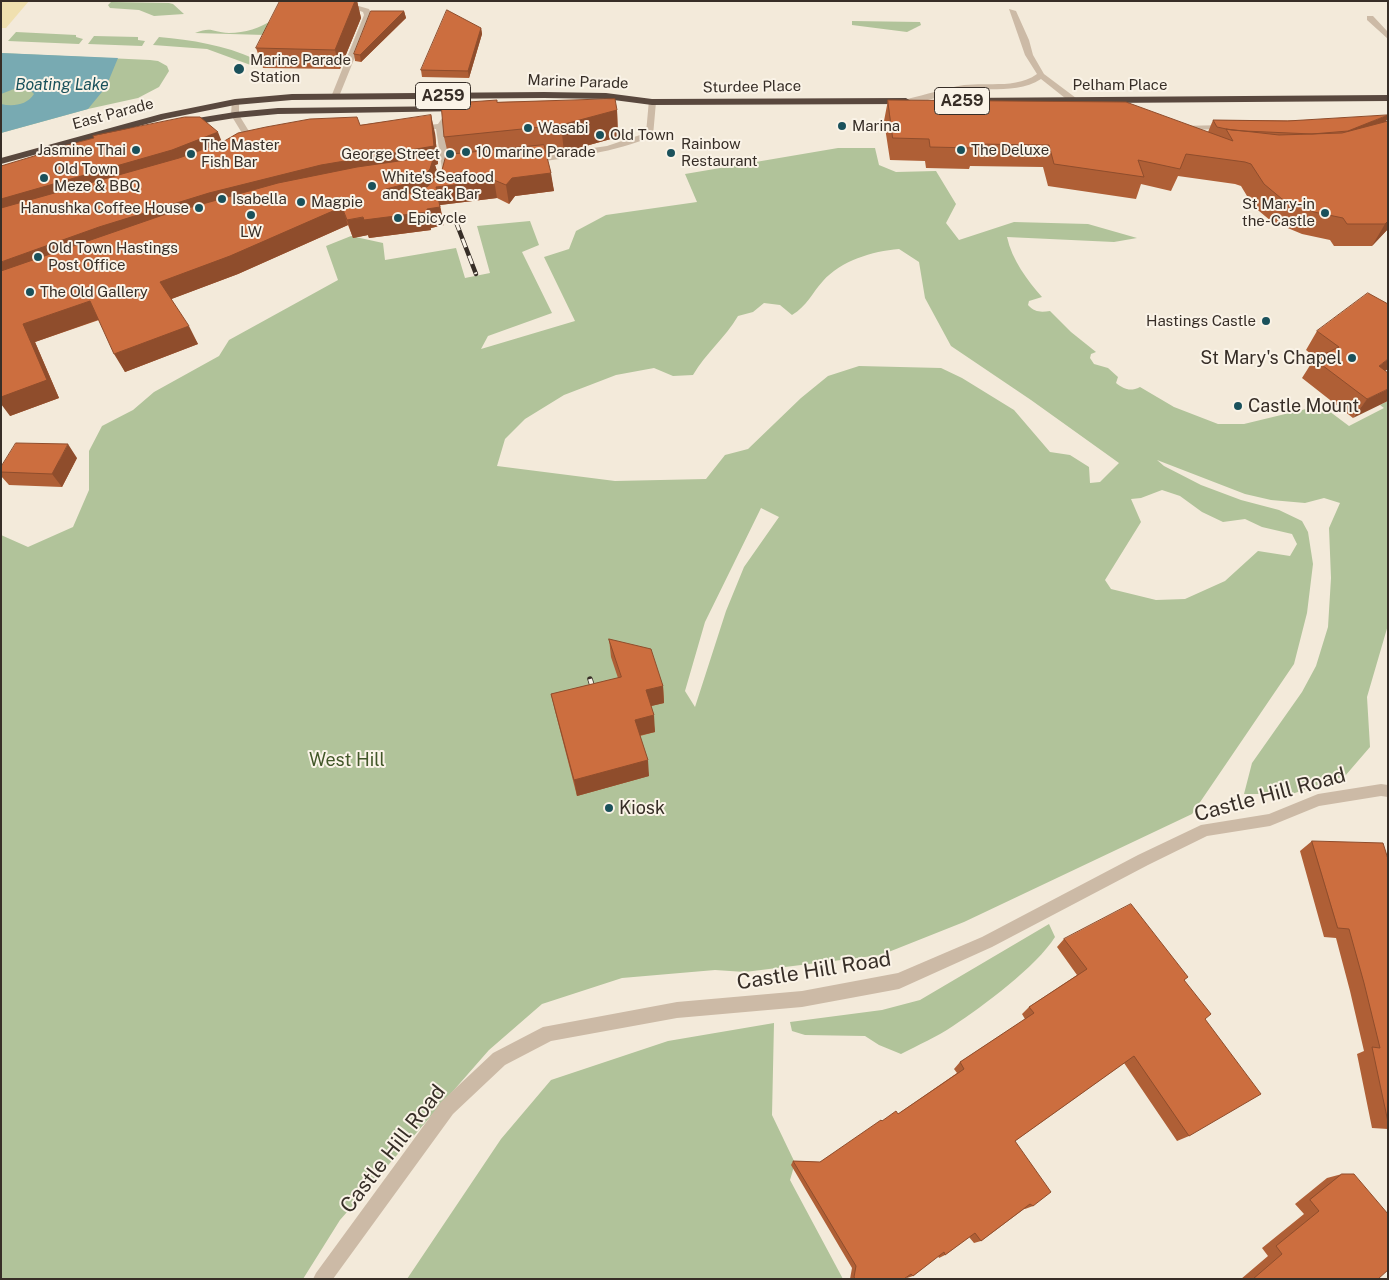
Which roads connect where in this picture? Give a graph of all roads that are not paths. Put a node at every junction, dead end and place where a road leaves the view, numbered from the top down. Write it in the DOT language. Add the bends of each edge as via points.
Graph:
graph roads {
  1 [pos="314,1"];
  2 [pos="1012,11"];
  3 [pos="1370,18"];
  4 [pos="1388,37"];
  5 [pos="1042,75"];
  6 [pos="335,97"];
  7 [pos="1388,98"];
  8 [pos="1073,100"];
  9 [pos="852,101"];
  10 [pos="910,101"];
  11 [pos="235,102"];
  12 [pos="652,102"];
  13 [pos="454,108"];
  14 [pos="616,108"];
  15 [pos="472,109"];
  16 [pos="235,115"];
  17 [pos="175,125"];
  18 [pos="440,126"];
  19 [pos="406,127"];
  20 [pos="1236,127"];
  21 [pos="156,129"];
  22 [pos="1180,138"];
  23 [pos="252,142"];
  24 [pos="1,161"];
  25 [pos="521,161"];
  26 [pos="1,171"];
  27 [pos="440,186"];
  28 [pos="1388,791"];
  29 [pos="322,1279"];
  1 -- 6 [label="street" via="314,6 354,7 366,11 368,16"];
  2 -- 5 [label="street" via="1029,55"];
  3 -- 4 [label="street"];
  5 -- 8 [label="street"];
  5 -- 10 [label="street" via="1021,85 964,87"];
  6 -- 11 [label="highway, Marine Parade / A259"];
  6 -- 12 [label="highway, Marine Parade / A259" via="606,96"];
  7 -- 8 [label="highway, Pelham Place / A259"];
  8 -- 10 [label="highway, Pelham Place / A259"];
  9 -- 10 [label="highway, Pelham Place / A259"];
  9 -- 12 [label="highway, Sturdee Place / A259"];
  11 -- 16 [label="street"];
  11 -- 24 [label="highway, East Parade / A259" via="164,116"];
  12 -- 14 [label="highway, Marine Parade / A259"];
  12 -- 25 [label="street" via="650,134 640,140"];
  13 -- 15 [label="highway, A259"];
  13 -- 16 [label="highway, A259" via="319,109"];
  13 -- 18 [label="street"];
  16 -- 17 [label="highway, East Parade / A259"];
  16 -- 23 [label="street"];
  18 -- 19 [label="street"];
  18 -- 27 [label="street" via="446,169"];
  20 -- 22 [label="street" via="1171,128"];
  21 -- 26 [label="highway, East Parade"];
  28 -- 29 [label="street, Castle Hill Road" via="1318,800 1270,820 1206,830 987,942 899,981 802,999 677,1010 549,1033 499,1059 447,1108"];
}
